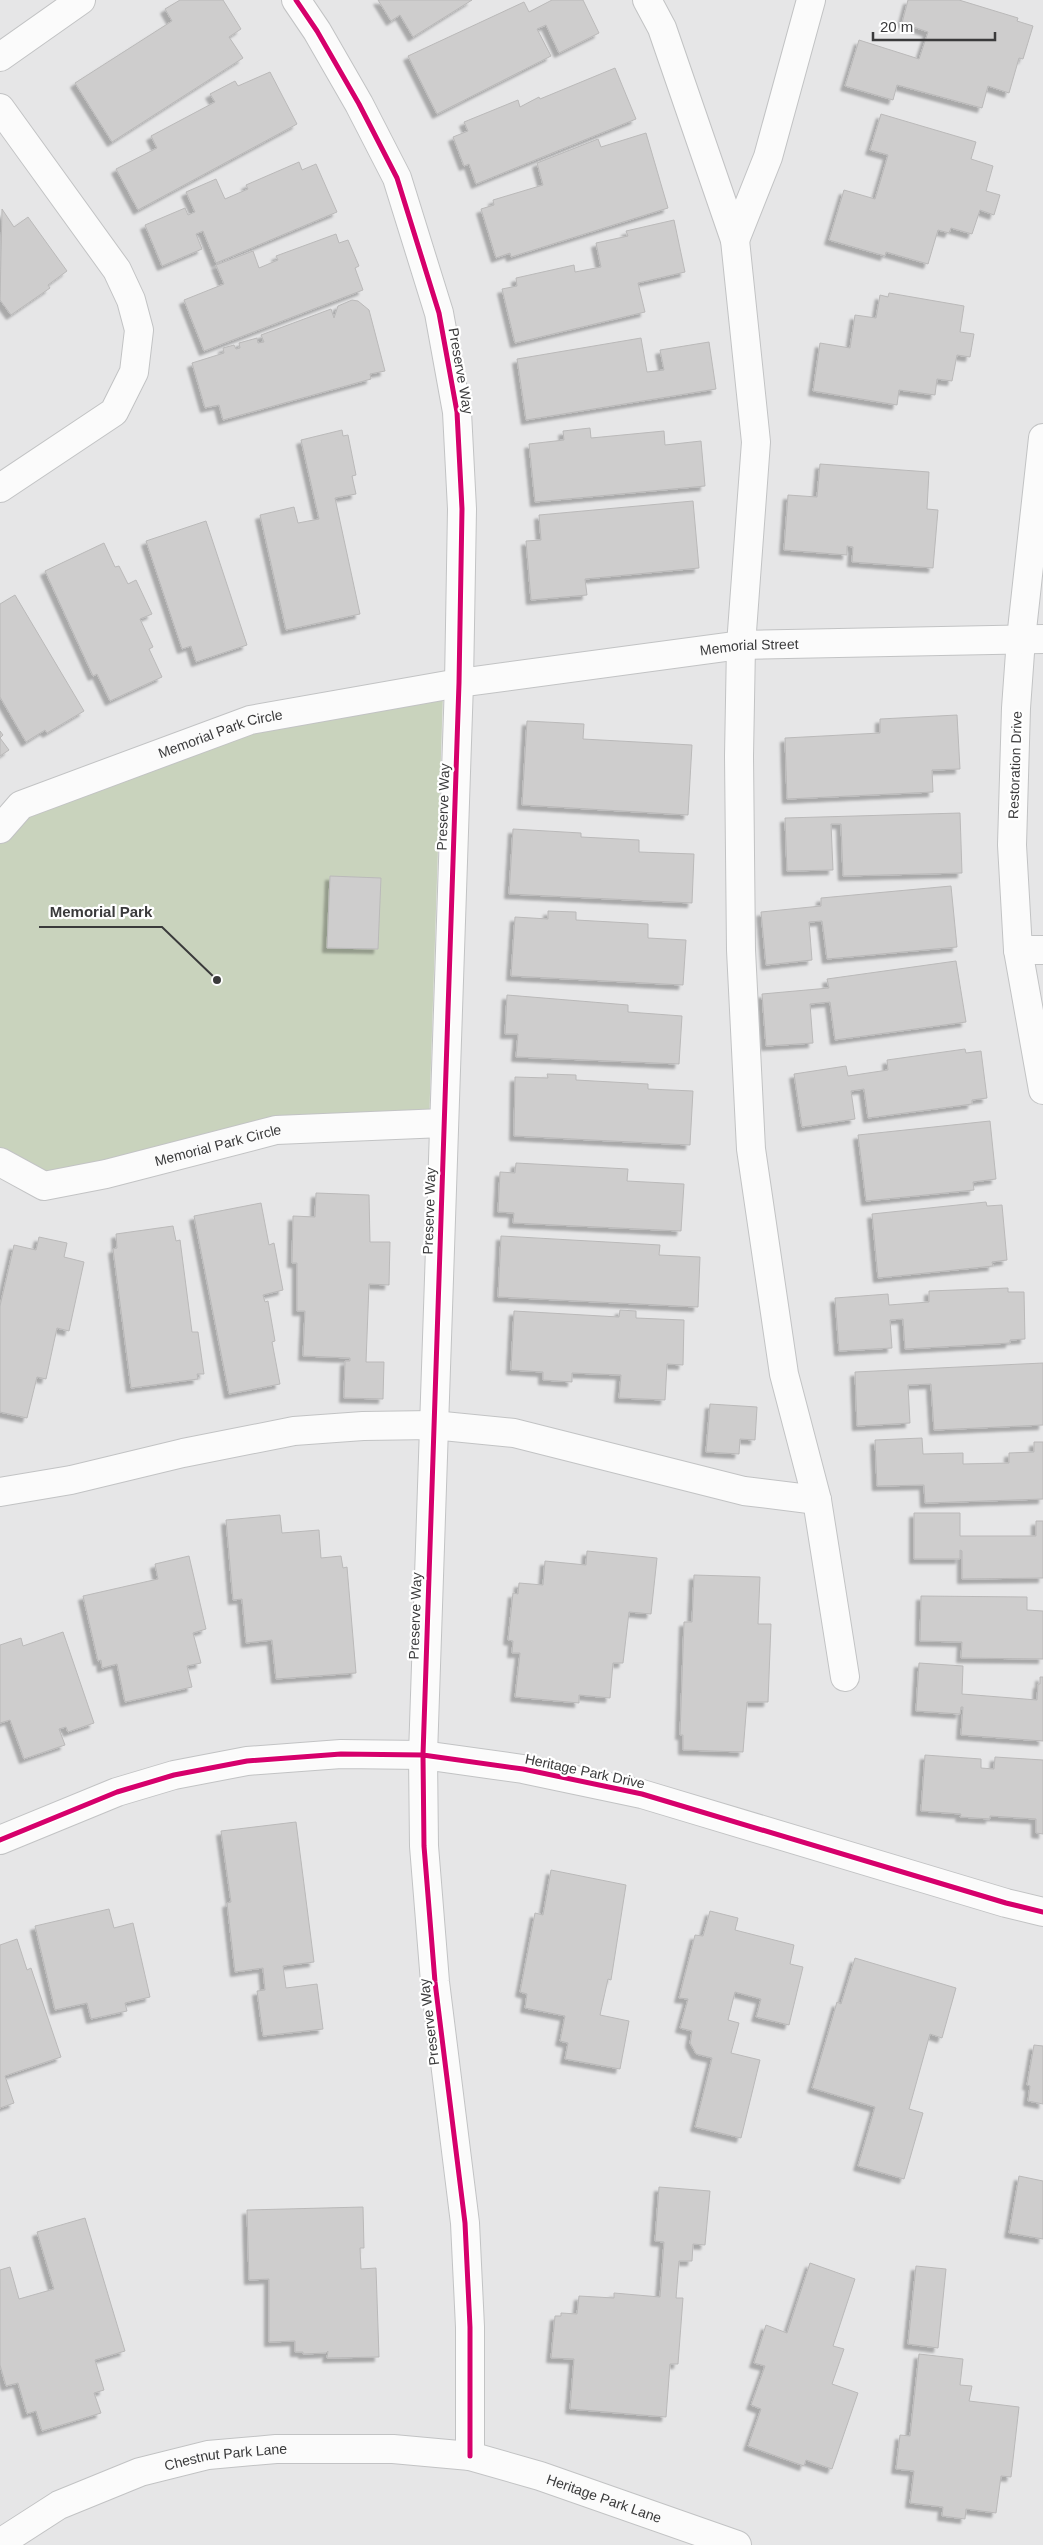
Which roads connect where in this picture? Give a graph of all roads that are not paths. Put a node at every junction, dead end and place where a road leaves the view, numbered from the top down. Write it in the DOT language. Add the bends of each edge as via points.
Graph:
graph roads {
  1 [pos="80,0"];
  2 [pos="296,0"];
  3 [pos="648,0"];
  4 [pos="811,0"];
  5 [pos="0,57"];
  6 [pos="0,108"];
  7 [pos="735,240"];
  8 [pos="1043,438"];
  9 [pos="0,488"];
  10 [pos="1032,639"];
  11 [pos="741,645"];
  12 [pos="459,683"];
  13 [pos="0,829"];
  14 [pos="1031,950"];
  15 [pos="1043,1090"];
  16 [pos="443,1123"];
  17 [pos="0,1162"];
  18 [pos="433,1425"];
  19 [pos="0,1492"];
  20 [pos="817,1500"];
  21 [pos="845,1677"];
  22 [pos="423,1755"];
  23 [pos="0,1840"];
  24 [pos="1043,1912"];
  25 [pos="470,2456"];
  26 [pos="0,2543"];
  27 [pos="737,2545"];
  1 -- 5 [label="street"];
  2 -- 12 [label="street, Preserve Way" via="359,104 397,178 439,313 457,412 462,509"];
  3 -- 7 [label="street" via="662,28"];
  4 -- 7 [label="street" via="768,157"];
  6 -- 9 [label="street" via="117,270 131,300 139,330 134,372 114,412"];
  7 -- 11 [label="street" via="756,442"];
  8 -- 10 [label="street, Restoration Drive"];
  10 -- 11 [label="street, Memorial Street"];
  10 -- 14 [label="street, Restoration Drive" via="1012,845"];
  11 -- 12 [label="street, Memorial Street"];
  11 -- 20 [label="street" via="741,950 751,1149 784,1374"];
  12 -- 13 [label="street, Memorial Park Circle" via="250,720 21,805"];
  12 -- 16 [label="street, Preserve Way"];
  14 -- 15 [label="street, Restoration Drive"];
  16 -- 17 [label="street, Memorial Park Circle" via="276,1130 106,1174 44,1186"];
  16 -- 18 [label="street, Preserve Way"];
  18 -- 19 [label="street" via="294,1431 71,1480"];
  18 -- 20 [label="street" via="514,1433 744,1491"];
  18 -- 22 [label="street, Preserve Way"];
  20 -- 21 [label="street"];
  22 -- 23 [label="street, Heritage Park Drive" via="341,1754 266,1760 174,1774 117,1792"];
  22 -- 24 [label="street, Heritage Park Drive" via="523,1769 642,1794"];
  22 -- 25 [label="street, Preserve Way" via="424,1846 435,1982 465,2223 470,2327"];
  25 -- 26 [label="street, Chestnut Park Lane" via="393,2449 276,2449 208,2455 140,2472 59,2505"];
  25 -- 27 [label="street, Heritage Park Lane" via="540,2476"];
}
